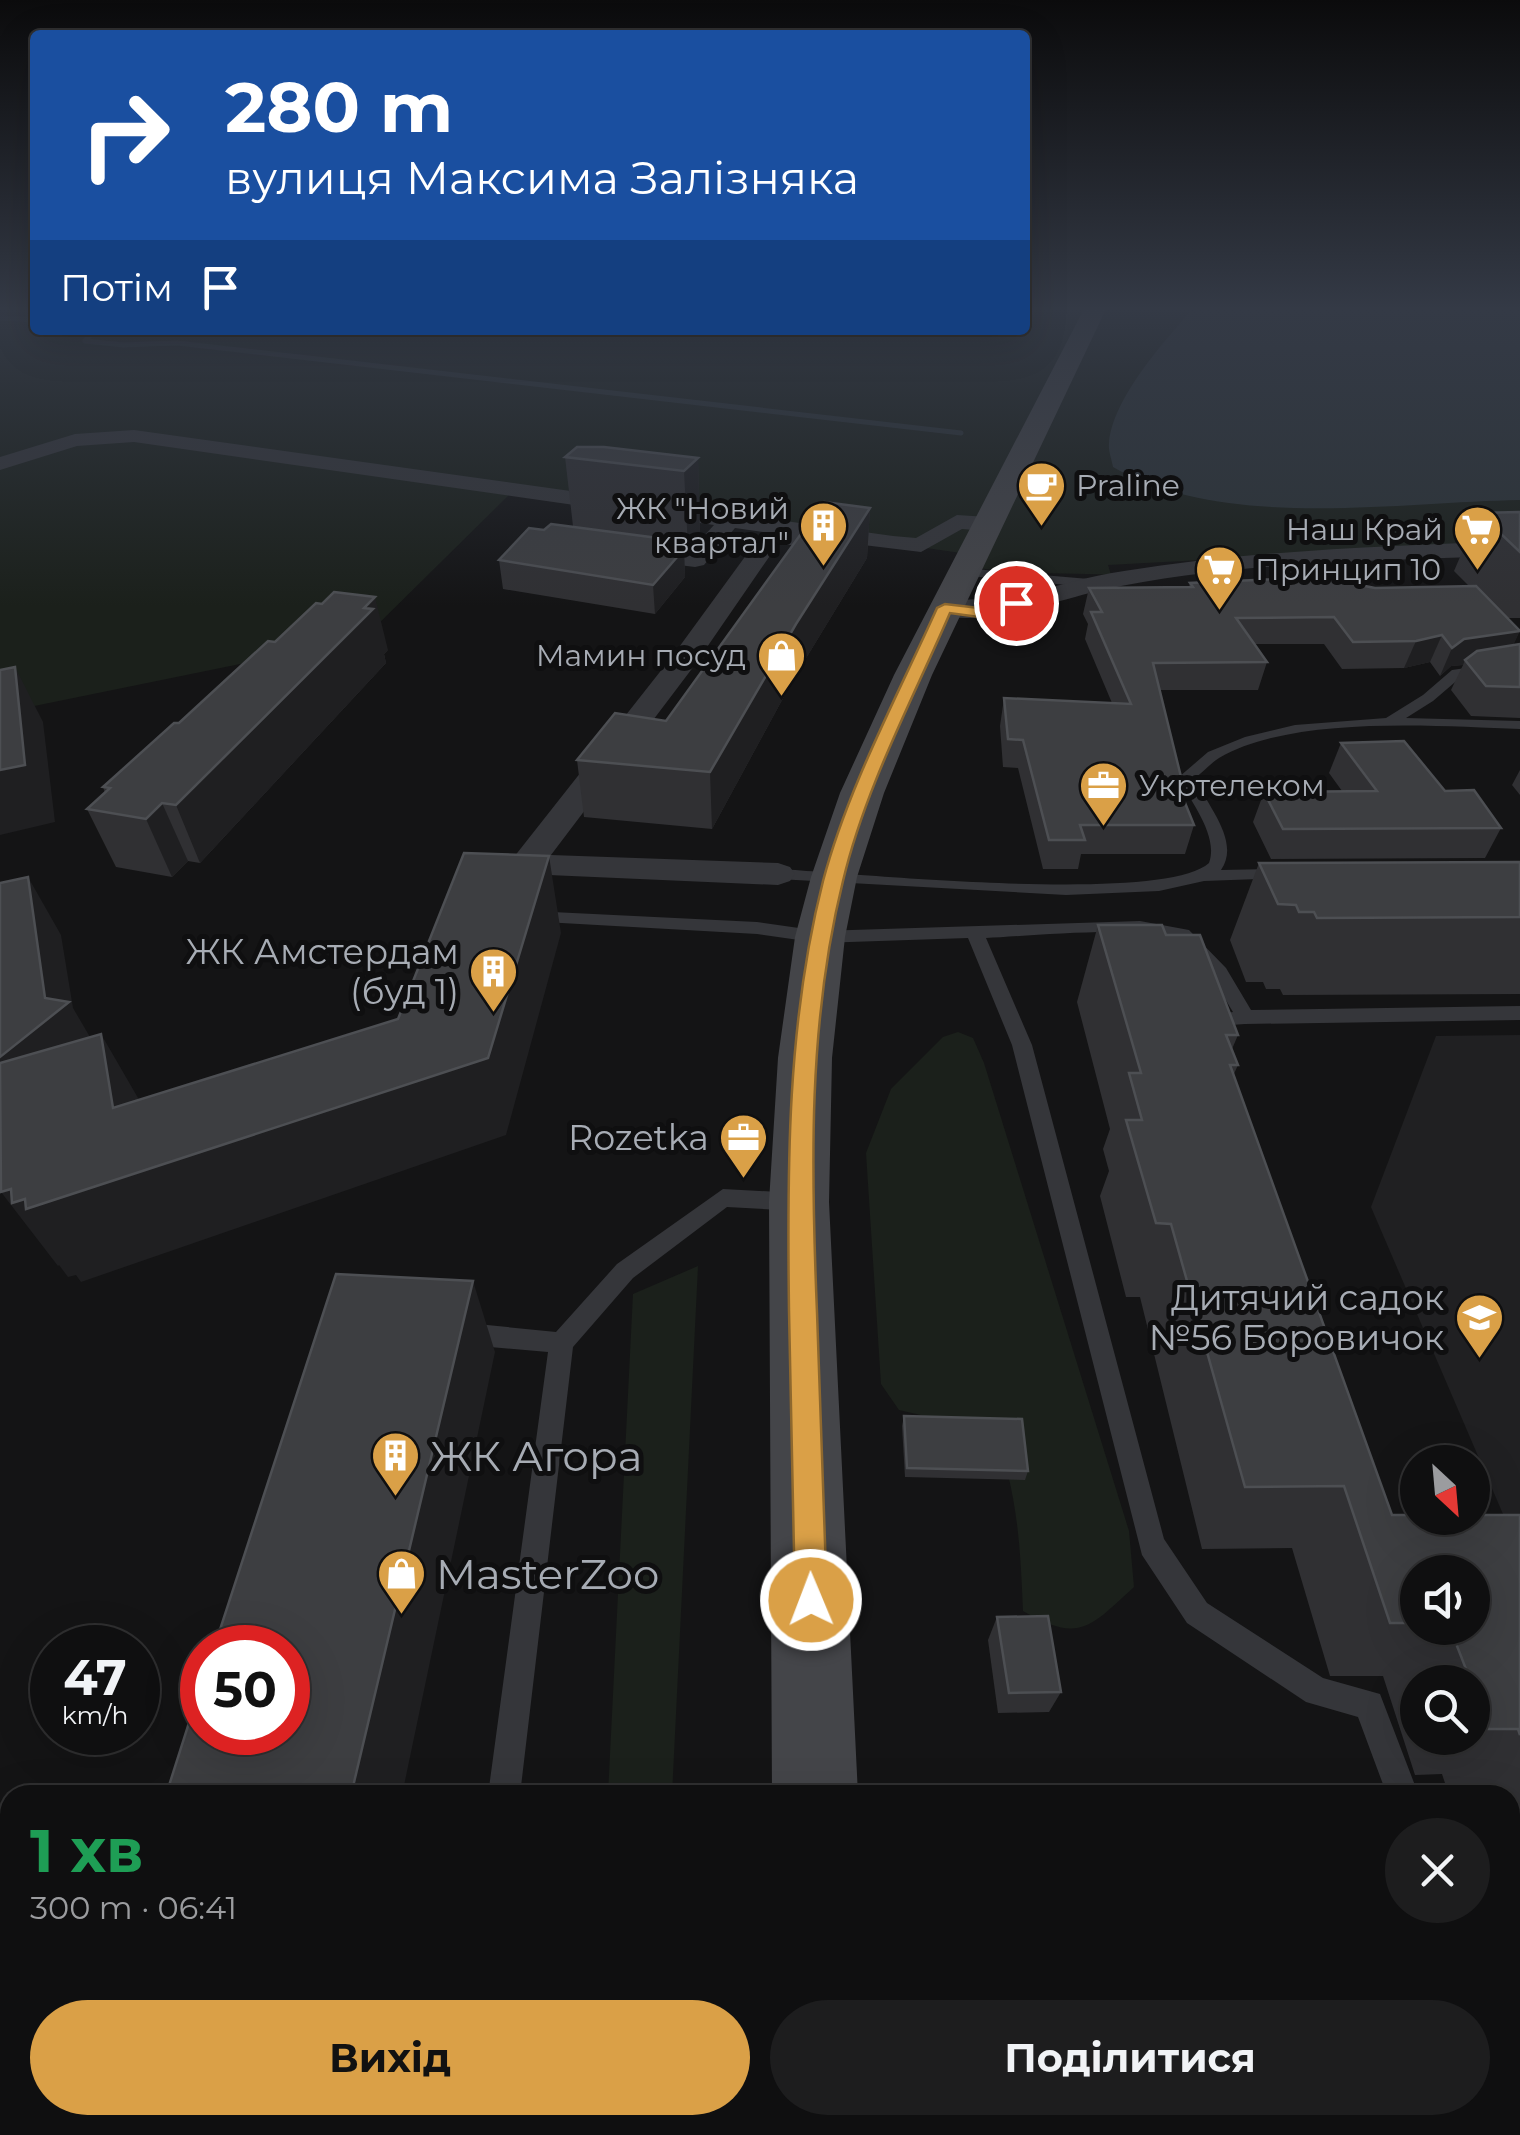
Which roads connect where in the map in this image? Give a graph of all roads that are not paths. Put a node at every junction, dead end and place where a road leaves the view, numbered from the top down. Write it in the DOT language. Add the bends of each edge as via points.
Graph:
graph roads {
  1 [pos="1047,407"];
  2 [pos="0,464"];
  3 [pos="565,521"];
  4 [pos="988,524"];
  5 [pos="724,528"];
  6 [pos="772,536"];
  7 [pos="602,548"];
  8 [pos="1520,548"];
  9 [pos="959,580"];
  10 [pos="1089,584"];
  11 [pos="1520,664"];
  12 [pos="1391,722"];
  13 [pos="1520,725"];
  14 [pos="778,874"];
  15 [pos="1295,874"];
  16 [pos="1200,876"];
  17 [pos="834,877"];
  18 [pos="512,916"];
  19 [pos="976,935"];
  20 [pos="820,937"];
  21 [pos="1520,1013"];
  22 [pos="1246,1018"];
  23 [pos="1213,1037"];
  24 [pos="799,1202"];
  25 [pos="442,1332"];
  26 [pos="562,1342"];
  27 [pos="505,1785"];
  28 [pos="815,1785"];
  29 [pos="1399,1785"];
  1 -- 4 [label="main road"];
  2 -- 4 [label="street" via="74,440 134,436 893,543 921,544 957,522"];
  3 -- 5 [label="street" via="575,511"];
  4 -- 9 [label="main road"];
  5 -- 6 [label="street"];
  5 -- 7 [label="street" via="695,560"];
  6 -- 9 [label="street"];
  6 -- 14 [label="street" via="526,864"];
  8 -- 10 [label="street" via="1273,563"];
  9 -- 10 [label="lane"];
  9 -- 10 [label="street" via="979,612"];
  9 -- 17 [label="main road" via="862,793"];
  11 -- 12 [label="lane" via="1457,674"];
  12 -- 13 [label="lane"];
  12 -- 16 [label="lane" via="1291,732 1200,760 1187,777 1222,854"];
  14 -- 17 [label="lane"];
  15 -- 16 [label="lane"];
  16 -- 17 [label="lane" via="1160,886 1052,887"];
  17 -- 20 [label="main road"];
  18 -- 20 [label="lane"];
  19 -- 20 [label="lane"];
  19 -- 22 [label="lane" via="1091,927 1183,934 1219,972"];
  19 -- 29 [label="lane" via="1022,1045 1152,1545 1197,1613 1318,1691 1369,1705"];
  20 -- 24 [label="main road"];
  21 -- 22 [label="lane"];
  22 -- 23 [label="lane" via="1208,1021"];
  24 -- 26 [label="lane" via="723,1198 625,1271"];
  24 -- 28 [label="main road"];
  25 -- 26 [label="lane"];
  26 -- 27 [label="lane"];
}
